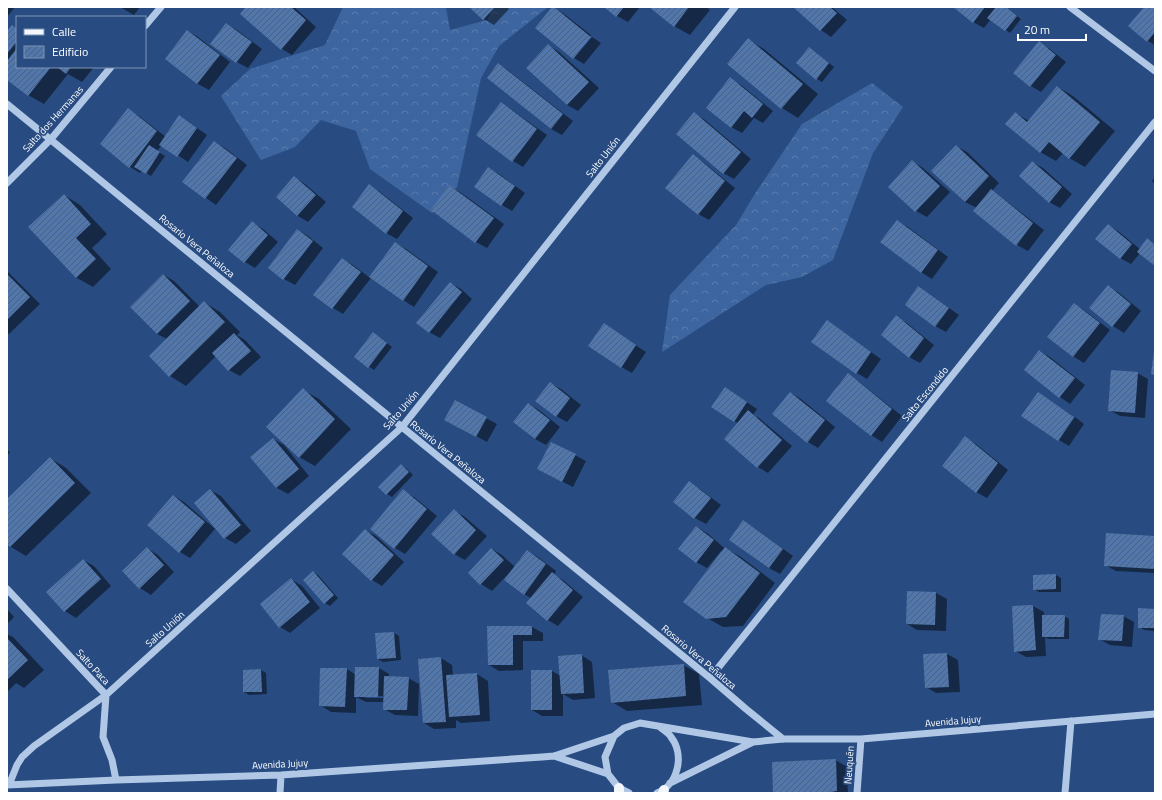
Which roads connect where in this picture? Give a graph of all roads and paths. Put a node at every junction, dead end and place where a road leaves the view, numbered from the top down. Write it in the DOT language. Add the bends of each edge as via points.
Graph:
graph roads {
  1 [pos="161,7"];
  2 [pos="735,7"];
  3 [pos="1070,7"];
  4 [pos="146,25"];
  5 [pos="110,68"];
  6 [pos="1155,71"];
  7 [pos="7,104"];
  8 [pos="1155,122"];
  9 [pos="51,139"];
  10 [pos="7,183"];
  11 [pos="402,428"];
  12 [pos="7,589"];
  13 [pos="710,678"];
  14 [pos="106,696"];
  15 [pos="1155,714"];
  16 [pos="1071,721"];
  17 [pos="659,726"];
  18 [pos="614,736"];
  19 [pos="783,739"];
  20 [pos="861,739"];
  21 [pos="753,742"];
  22 [pos="554,756"];
  23 [pos="608,774"];
  24 [pos="281,775"];
  25 [pos="116,780"];
  26 [pos="8,785"];
  27 [pos="663,790"];
  28 [pos="619,791"];
  29 [pos="280,793"];
  30 [pos="629,793"];
  31 [pos="857,793"];
  32 [pos="1065,793"];
  1 -- 4 [label="street"];
  2 -- 11 [label="street, Salto Unión"];
  3 -- 6 [label="street"];
  5 -- 9 [label="street, Salto dos Hermanas"];
  7 -- 9 [label="street, Rosario Vera Peñaloza"];
  8 -- 13 [label="street, Salto Escondido"];
  9 -- 10 [label="street, Salto dos Hermanas"];
  9 -- 11 [label="street, Rosario Vera Peñaloza"];
  11 -- 13 [label="street, Rosario Vera Peñaloza"];
  11 -- 14 [label="street, Salto Unión"];
  12 -- 14 [label="street, Salto Paca"];
  13 -- 19 [label="street, Rosario Vera Peñaloza"];
  14 -- 25 [label="street, Salto Paca" via="103,737"];
  14 -- 26 [label="street, Salto Unión" via="34,746 22,757"];
  15 -- 16 [label="street, Avenida Jujuy"];
  16 -- 20 [label="street, Avenida Jujuy"];
  16 -- 32 [label="street"];
  17 -- 18 [label="street, Avenida Jujuy" via="640,722 624,728"];
  17 -- 21 [label="street, Avenida Jujuy"];
  17 -- 27 [label="street" via="672,737 679,753 677,771"];
  18 -- 22 [label="street, Avenida Jujuy"];
  18 -- 23 [label="street" via="605,757"];
  19 -- 20 [label="street, Avenida Jujuy"];
  19 -- 21 [label="street, Avenida Jujuy"];
  20 -- 31 [label="street, Neuquén"];
  21 -- 27 [label="street, Avenida Jujuy"];
  22 -- 23 [label="street, Avenida Jujuy"];
  22 -- 24 [label="street, Avenida Jujuy"];
  23 -- 28 [label="street"];
  24 -- 25 [label="street, Avenida Jujuy"];
  24 -- 29 [label="street"];
  25 -- 26 [label="street, Avenida Jujuy"];
  28 -- 30 [label="street"];
}
